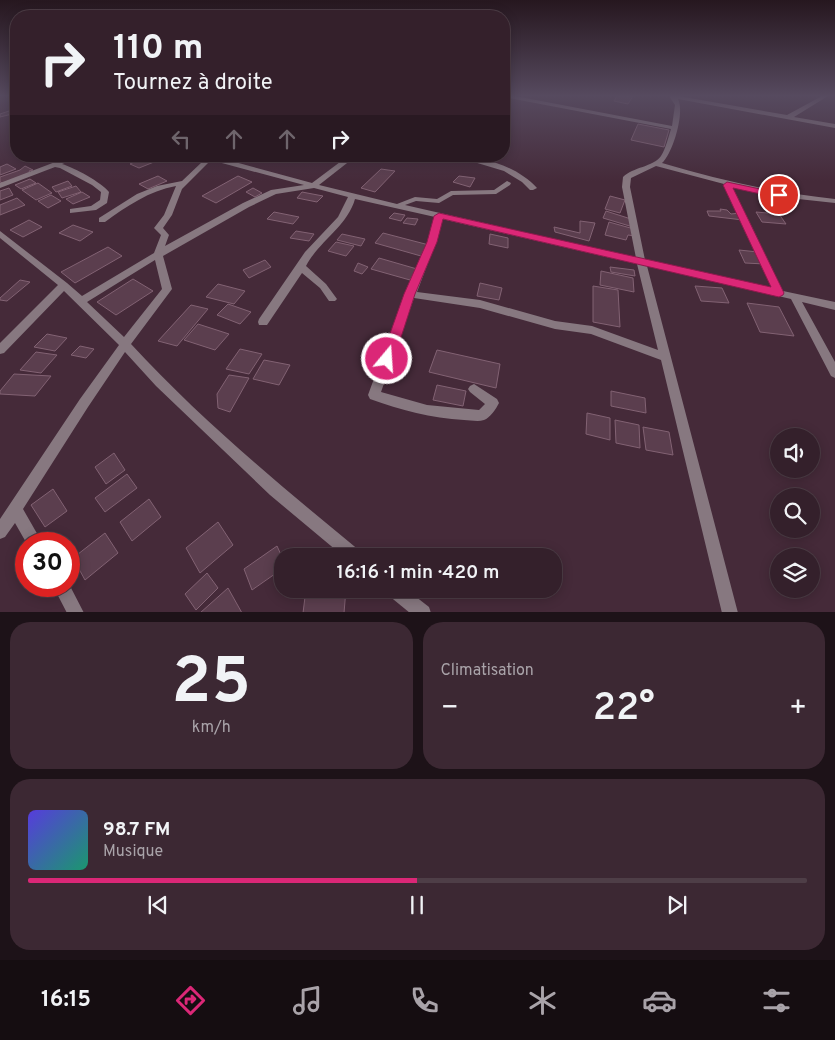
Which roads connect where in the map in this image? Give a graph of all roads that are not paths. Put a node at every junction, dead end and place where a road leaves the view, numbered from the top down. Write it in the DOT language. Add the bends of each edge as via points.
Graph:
graph roads {
  1 [pos="655,125"];
  2 [pos="674,125"];
  3 [pos="672,128"];
  4 [pos="62,162"];
  5 [pos="206,162"];
  6 [pos="226,162"];
  7 [pos="344,162"];
  8 [pos="482,162"];
  9 [pos="655,163"];
  10 [pos="54,165"];
  11 [pos="183,183"];
  12 [pos="507,183"];
  13 [pos="727,185"];
  14 [pos="0,186"];
  15 [pos="313,186"];
  16 [pos="532,188"];
  17 [pos="352,196"];
  18 [pos="835,201"];
  19 [pos="402,208"];
  20 [pos="73,211"];
  21 [pos="439,216"];
  22 [pos="102,220"];
  23 [pos="0,234"];
  24 [pos="158,255"];
  25 [pos="641,260"];
  26 [pos="301,267"];
  27 [pos="64,285"];
  28 [pos="779,293"];
  29 [pos="410,294"];
  30 [pos="794,296"];
  31 [pos="332,299"];
  32 [pos="81,301"];
  33 [pos="835,306"];
  34 [pos="263,322"];
  35 [pos="125,344"];
  36 [pos="2,346"];
  37 [pos="667,358"];
  38 [pos="835,373"];
  39 [pos="474,389"];
  40 [pos="15,510"];
  41 [pos="0,532"];
  42 [pos="29,532"];
  43 [pos="345,548"];
  44 [pos="67,597"];
  45 [pos="405,598"];
  46 [pos="76,612"];
  47 [pos="423,612"];
  48 [pos="730,612"];
  1 -- 3 [label="street"];
  2 -- 3 [label="street"];
  3 -- 9 [label="street" via="666,154"];
  4 -- 10 [label="street"];
  5 -- 11 [label="street"];
  6 -- 15 [label="street"];
  7 -- 15 [label="street"];
  8 -- 16 [label="street" via="520,175"];
  9 -- 13 [label="street"];
  9 -- 25 [label="street" via="634,170 627,177 626,187"];
  10 -- 14 [label="street"];
  10 -- 20 [label="street" via="70,168 96,182 105,192 104,201 94,208"];
  11 -- 22 [label="street" via="145,192"];
  11 -- 24 [label="street" via="158,228 165,235"];
  12 -- 19 [label="street" via="496,192 451,194 439,201 414,199 401,204"];
  13 -- 18 [label="street"];
  13 -- 28 [label="street"];
  15 -- 17 [label="street"];
  15 -- 24 [label="street" via="274,192"];
  17 -- 19 [label="street"];
  17 -- 26 [label="street" via="350,207 310,251"];
  19 -- 21 [label="street"];
  21 -- 25 [label="street"];
  21 -- 29 [label="street"];
  23 -- 27 [label="street"];
  24 -- 32 [label="street"];
  24 -- 35 [label="street" via="167,289"];
  25 -- 28 [label="street"];
  25 -- 37 [label="street"];
  26 -- 31 [label="street" via="323,286"];
  26 -- 34 [label="street"];
  27 -- 32 [label="street"];
  27 -- 36 [label="street"];
  28 -- 30 [label="street"];
  29 -- 37 [label="street" via="480,304 555,325 592,330"];
  29 -- 39 [label="street" via="374,395 396,404 460,415 482,415 493,404"];
  30 -- 33 [label="street"];
  30 -- 38 [label="street"];
  32 -- 35 [label="street"];
  35 -- 40 [label="street"];
  35 -- 43 [label="street" via="160,383 275,490"];
  37 -- 48 [label="street"];
  40 -- 41 [label="street"];
  40 -- 42 [label="street"];
  44 -- 46 [label="street"];
  45 -- 47 [label="street"];
}
